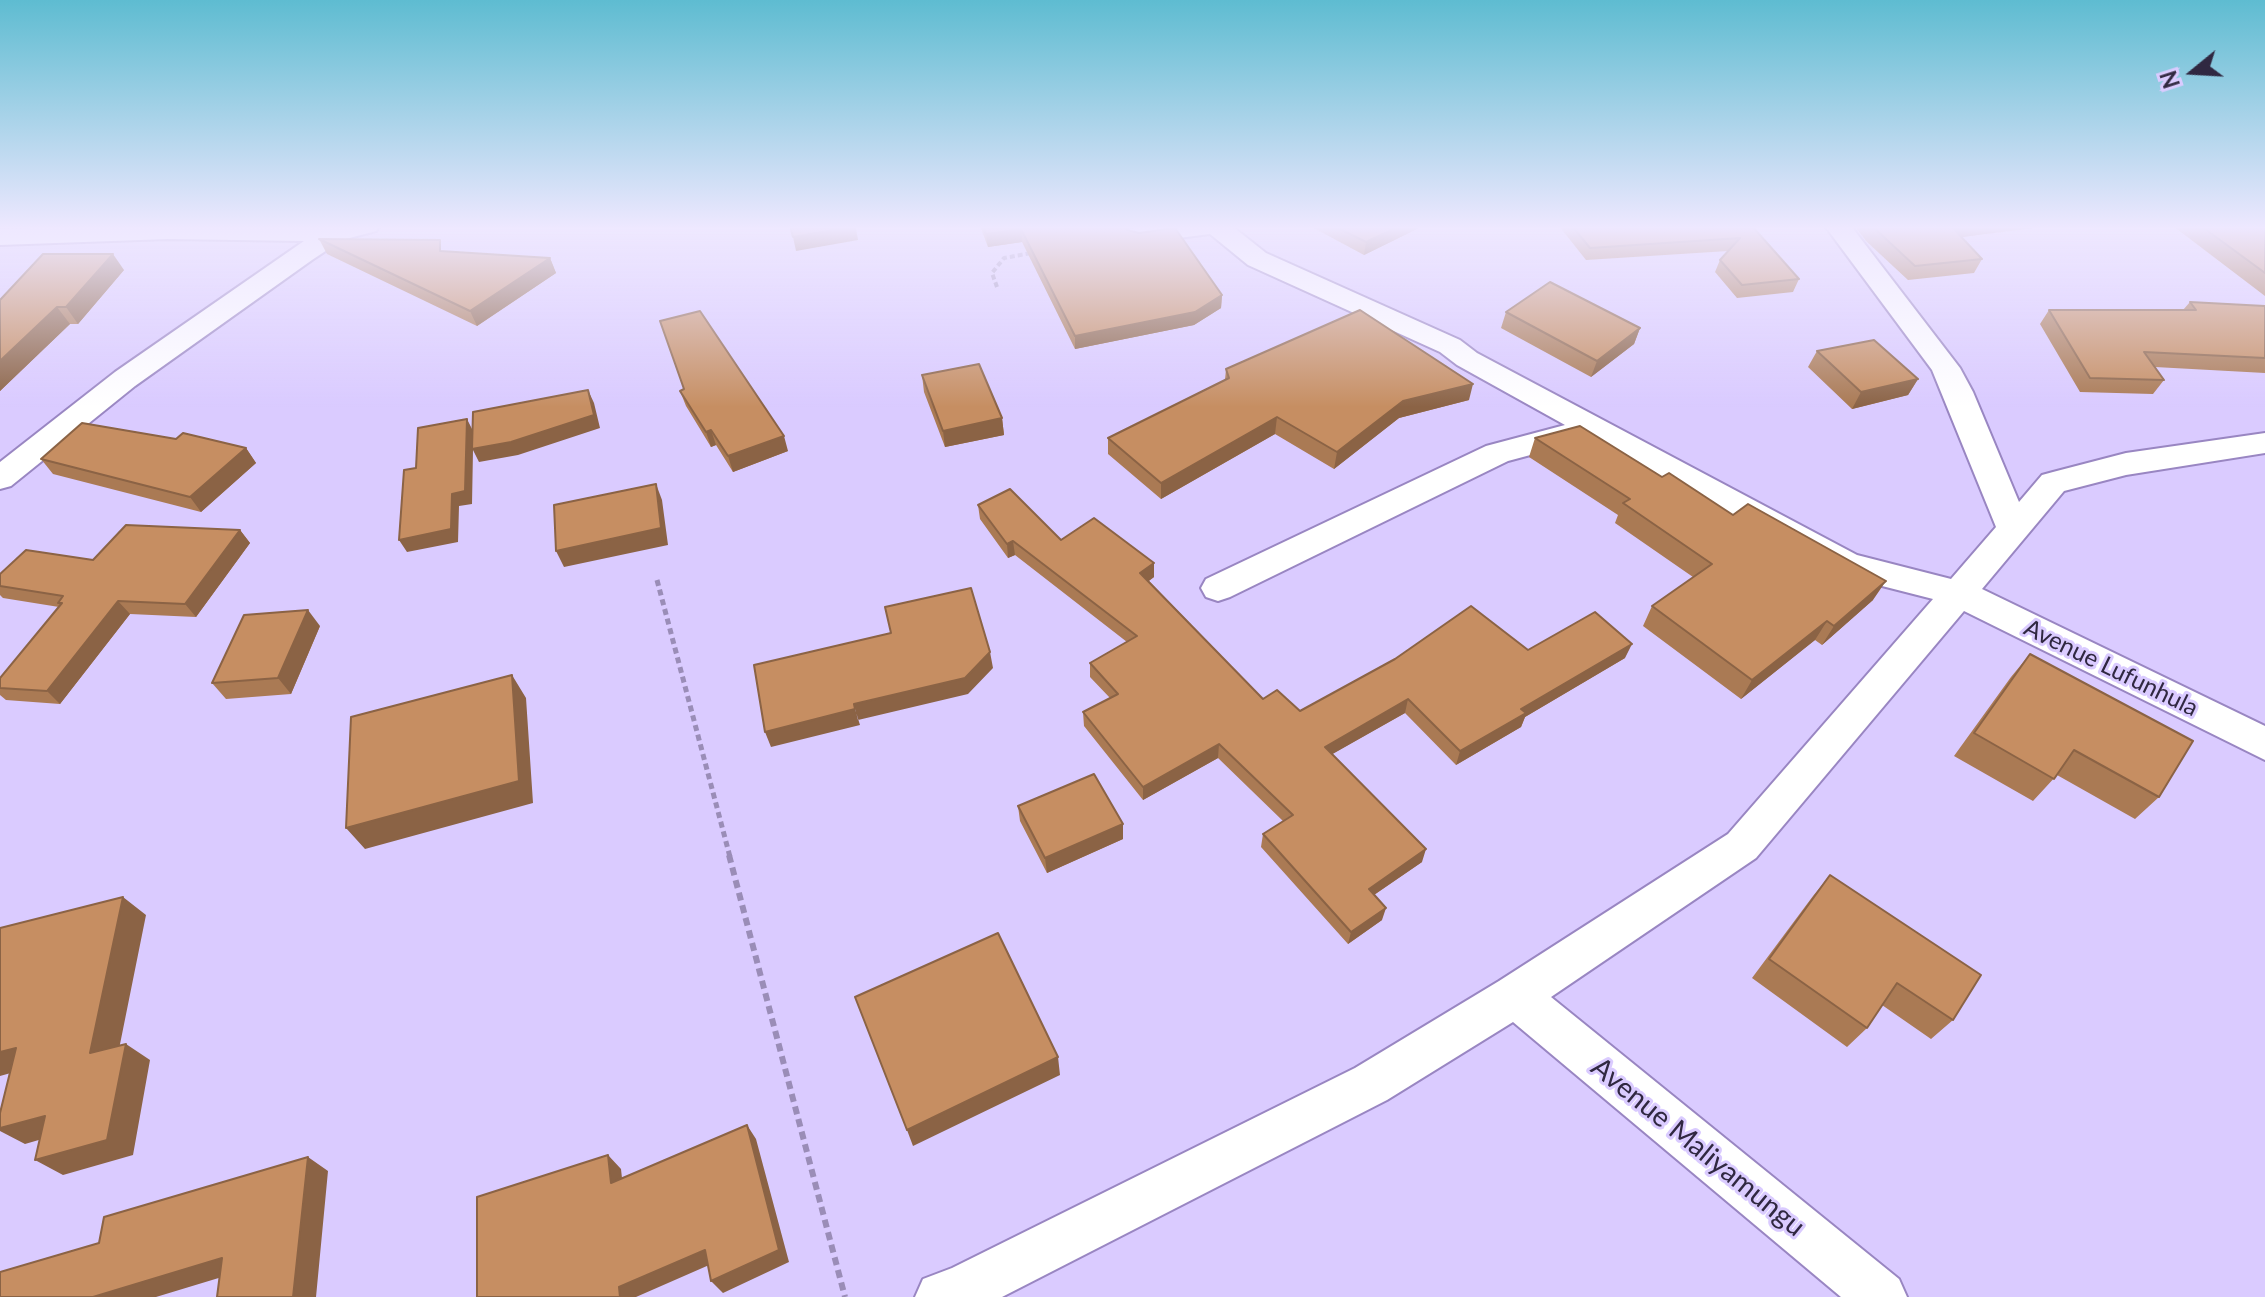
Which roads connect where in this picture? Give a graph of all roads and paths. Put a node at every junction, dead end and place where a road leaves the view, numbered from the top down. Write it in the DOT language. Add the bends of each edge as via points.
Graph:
graph roads {
  1 [pos="258,287"];
  2 [pos="1314,287"];
  3 [pos="1884,287"];
  4 [pos="1593,427"];
  5 [pos="2265,443"];
  6 [pos="0,478"];
  7 [pos="2013,528"];
  8 [pos="657,580"];
  9 [pos="1218,588"];
  10 [pos="1958,593"];
  11 [pos="2265,744"];
  12 [pos="1515,996"];
  13 [pos="845,1297"];
  14 [pos="941,1297"];
  15 [pos="1881,1297"];
  1 -- 6 [label="street" via="125,379"];
  2 -- 4 [label="street, Avenue Lufunhula" via="1450,346"];
  3 -- 7 [label="street" via="1958,392"];
  4 -- 9 [label="street" via="1497,453"];
  4 -- 10 [label="street, Avenue Lufunhula" via="1847,565"];
  5 -- 7 [label="street" via="2126,464 2053,483"];
  7 -- 10 [label="street"];
  8 -- 13 [label="path"];
  10 -- 11 [label="street, Avenue Lufunhula"];
  10 -- 12 [label="street" via="1742,846"];
  12 -- 14 [label="street" via="1371,1084"];
  12 -- 15 [label="street, Avenue Maliyamungu"];
}
